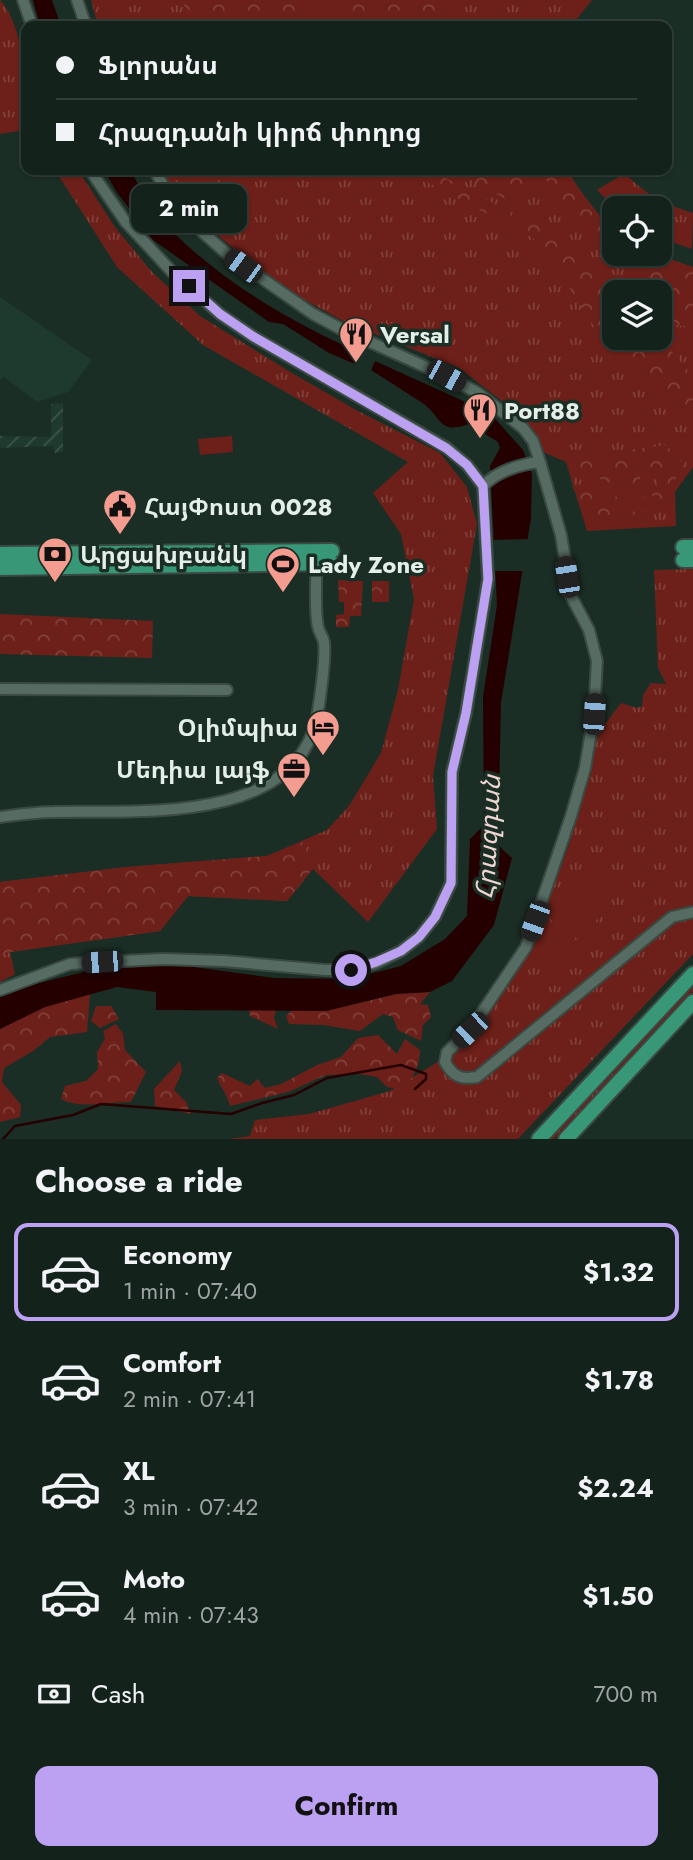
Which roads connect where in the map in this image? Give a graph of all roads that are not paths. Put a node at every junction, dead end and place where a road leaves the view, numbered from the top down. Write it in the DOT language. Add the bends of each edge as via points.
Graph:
graph roads {
  1 [pos="23,0"];
  2 [pos="77,0"];
  3 [pos="30,21"];
  4 [pos="84,21"];
  5 [pos="93,175"];
  6 [pos="157,175"];
  7 [pos="535,462"];
  8 [pos="483,486"];
  9 [pos="0,554"];
  10 [pos="326,559"];
  11 [pos="71,560"];
  12 [pos="0,568"];
  13 [pos="0,689"];
  14 [pos="226,690"];
  15 [pos="0,817"];
  16 [pos="693,912"];
  17 [pos="693,974"];
  18 [pos="0,990"];
  19 [pos="693,1002"];
  20 [pos="539,1139"];
  21 [pos="566,1139"];
  1 -- 3 [label="street"];
  2 -- 4 [label="street"];
  5 -- 8 [label="street" via="125,221 173,273 220,314 446,448"];
  6 -- 7 [label="street" via="198,228 227,254 341,330 478,393 523,428 533,441"];
  7 -- 8 [label="street" via="491,477"];
  7 -- 16 [label="street" via="561,535 571,596 589,630 597,661 594,714 578,792 526,947 470,1030 447,1052 445,1062 450,1070 465,1079 477,1077 672,917"];
  8 -- 18 [label="street" via="488,579 469,701 452,772 451,883 435,917 419,937 401,951 351,970 159,959 102,962 70,964"];
  9 -- 11 [label="main road"];
  10 -- 11 [label="main road"];
  10 -- 15 [label="street" via="318,628 324,643 318,714 303,752 285,771 262,788 233,799 168,811"];
  11 -- 12 [label="main road"];
  13 -- 14 [label="street"];
  17 -- 20 [label="main road"];
  19 -- 21 [label="main road"];
}
